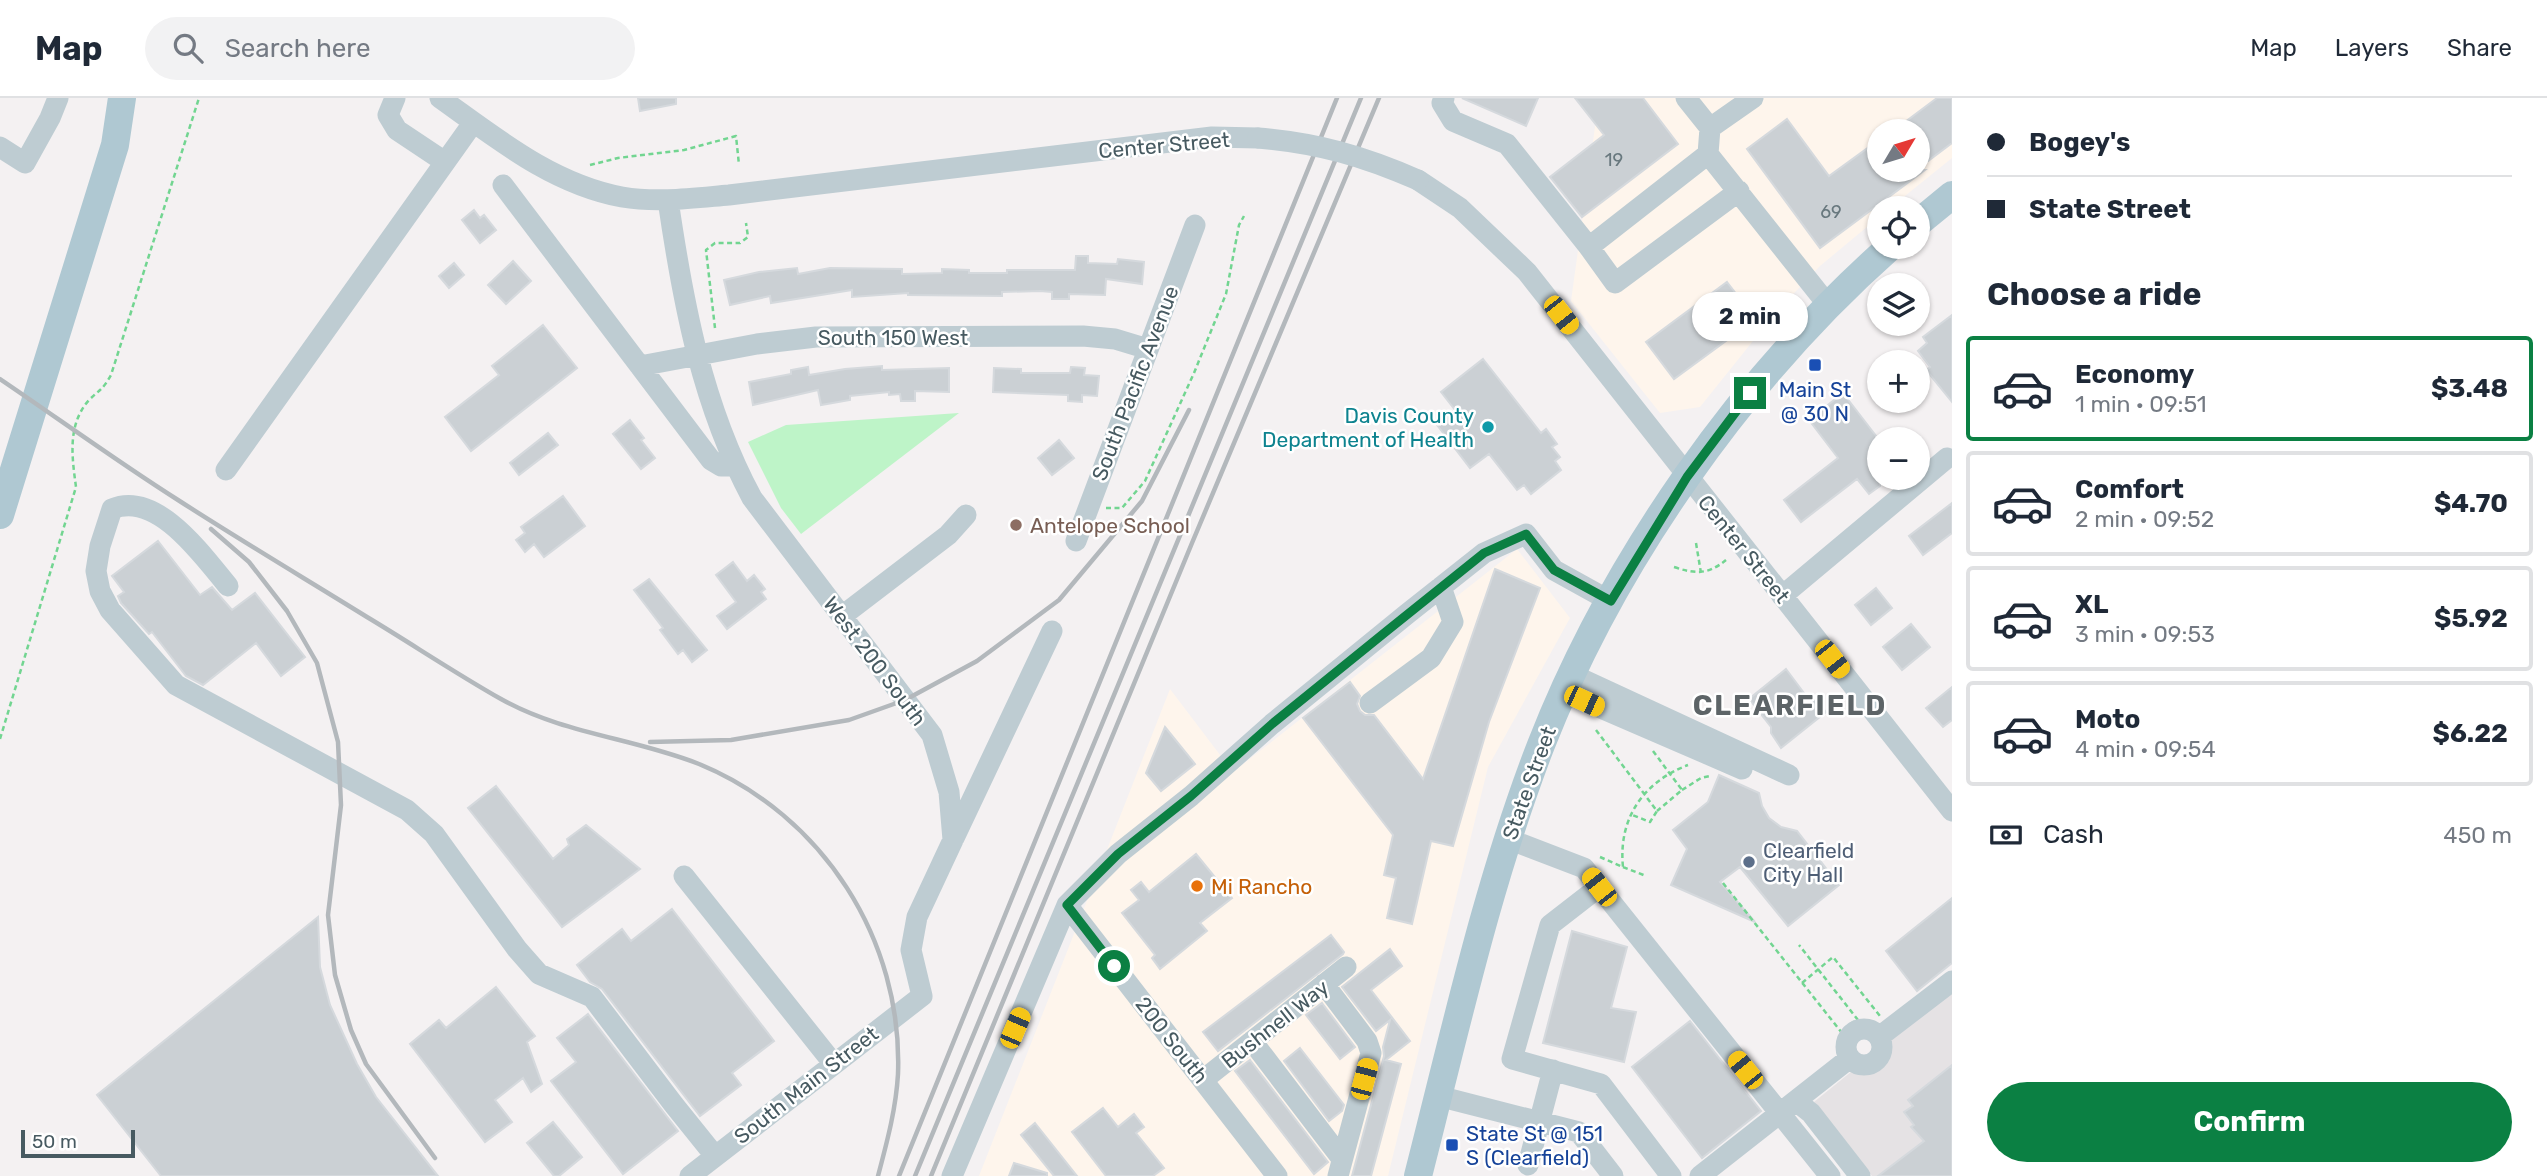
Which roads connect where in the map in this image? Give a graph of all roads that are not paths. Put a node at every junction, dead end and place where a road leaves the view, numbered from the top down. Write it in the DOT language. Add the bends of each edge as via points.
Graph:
graph roads {
  1 [pos="58,98"];
  2 [pos="122,98"];
  3 [pos="395,98"];
  4 [pos="1444,98"];
  5 [pos="1686,98"];
  6 [pos="1753,98"];
  7 [pos="450,101"];
  8 [pos="473,123"];
  9 [pos="1710,128"];
  10 [pos="0,147"];
  11 [pos="1708,154"];
  12 [pos="445,162"];
  13 [pos="503,185"];
  14 [pos="1739,191"];
  15 [pos="1952,195"];
  16 [pos="668,200"];
  17 [pos="1930,213"];
  18 [pos="1195,225"];
  19 [pos="1589,247"];
  20 [pos="1877,259"];
  21 [pos="1828,305"];
  22 [pos="1148,349"];
  23 [pos="695,355"];
  24 [pos="640,366"];
  25 [pos="1947,457"];
  26 [pos="734,466"];
  27 [pos="226,470"];
  28 [pos="1687,477"];
  29 [pos="966,514"];
  30 [pos="0,515"];
  31 [pos="1076,541"];
  32 [pos="228,586"];
  33 [pos="1441,587"];
  34 [pos="1782,596"];
  35 [pos="1611,601"];
  36 [pos="842,616"];
  37 [pos="1052,631"];
  38 [pos="1568,683"];
  39 [pos="1370,703"];
  40 [pos="1786,780"];
  41 [pos="1952,811"];
  42 [pos="1508,839"];
  43 [pos="953,840"];
  44 [pos="684,876"];
  45 [pos="1599,887"];
  46 [pos="1067,905"];
  47 [pos="1346,967"];
  48 [pos="1952,981"];
  49 [pos="1324,984"];
  50 [pos="922,996"];
  51 [pos="1252,1041"];
  52 [pos="833,1063"];
  53 [pos="1553,1070"];
  54 [pos="1203,1080"];
  55 [pos="1438,1096"];
  56 [pos="1788,1107"];
  57 [pos="1539,1121"];
  58 [pos="715,1156"];
  59 [pos="1528,1165"];
  60 [pos="1340,1167"];
  61 [pos="690,1176"];
  62 [pos="952,1176"];
  63 [pos="1277,1176"];
  64 [pos="1418,1176"];
  65 [pos="1613,1176"];
  66 [pos="1671,1176"];
  67 [pos="1700,1176"];
  68 [pos="1830,1176"];
  69 [pos="1860,1176"];
  1 -- 10 [label="street" via="24,163"];
  2 -- 30 [label="main road" via="115,145"];
  3 -- 12 [label="street" via="388,115 397,130"];
  4 -- 19 [label="street" via="1442,103 1453,121 1507,144"];
  5 -- 9 [label="street"];
  6 -- 9 [label="street"];
  7 -- 8 [label="street, Center Street"];
  8 -- 12 [label="street"];
  8 -- 16 [label="street, Center Street" via="572,183 623,197"];
  9 -- 11 [label="street"];
  11 -- 14 [label="street"];
  11 -- 19 [label="street"];
  12 -- 27 [label="street"];
  13 -- 24 [label="street"];
  14 -- 19 [label="street" via="1615,283"];
  14 -- 21 [label="street"];
  15 -- 17 [label="main road"];
  16 -- 23 [label="street, West 200 South"];
  16 -- 28 [label="street, Center Street, bridge" via="1212,137 1303,142 1345,152 1418,180 1460,208 1527,272"];
  18 -- 22 [label="street, South Pacific Avenue"];
  20 -- 21 [label="main road, State Street"];
  21 -- 28 [label="main road, State Street" via="1750,393"];
  22 -- 23 [label="street, South 150 West" via="1083,337 816,337"];
  22 -- 31 [label="street, South Pacific Avenue"];
  23 -- 24 [label="street, South 150 West"];
  23 -- 26 [label="street, West 200 South"];
  24 -- 26 [label="street" via="711,460"];
  25 -- 34 [label="street"];
  26 -- 36 [label="street, West 200 South" via="751,498"];
  28 -- 34 [label="street, Center Street"];
  28 -- 35 [label="main road, State Street"];
  29 -- 36 [label="street" via="948,535"];
  32 -- 58 [label="street" via="188,539 158,513 124,504 112,509 96,572 100,591 110,610 176,685 407,810 435,834 516,949 539,974 592,996"];
  33 -- 35 [label="street" via="1484,553 1526,534 1554,570"];
  33 -- 39 [label="street" via="1453,622 1431,657"];
  33 -- 46 [label="street" via="1118,854"];
  34 -- 41 [label="street, Center Street"];
  35 -- 38 [label="main road, State Street"];
  36 -- 43 [label="street, West 200 South" via="932,735 949,792"];
  37 -- 43 [label="street"];
  38 -- 40 [label="street"];
  38 -- 42 [label="main road, State Street"];
  42 -- 45 [label="street" via="1584,868"];
  42 -- 55 [label="main road, State Street"];
  43 -- 50 [label="street, West 200 South" via="917,917 911,950"];
  44 -- 52 [label="street"];
  45 -- 53 [label="street" via="1550,925 1512,1059"];
  45 -- 56 [label="street"];
  46 -- 54 [label="street, 200 South"];
  46 -- 62 [label="street"];
  47 -- 49 [label="street, Bushnell Way"];
  48 -- 56 [label="street" via="1877,1027 1855,1031 1847,1041 1850,1058"];
  49 -- 51 [label="street, Bushnell Way"];
  49 -- 60 [label="street" via="1371,1053"];
  50 -- 52 [label="street, South Main Street"];
  51 -- 54 [label="street, Bushnell Way"];
  51 -- 60 [label="street"];
  52 -- 58 [label="street, South Main Street"];
  53 -- 57 [label="street"];
  53 -- 66 [label="street" via="1601,1084"];
  54 -- 63 [label="street, 200 South"];
  55 -- 57 [label="street"];
  55 -- 64 [label="main road, State Street"];
  56 -- 67 [label="street"];
  56 -- 68 [label="street"];
  56 -- 69 [label="street" via="1811,1113"];
  57 -- 59 [label="street"];
  57 -- 65 [label="street" via="1579,1132"];
  58 -- 61 [label="street, South Main Street"];
}
